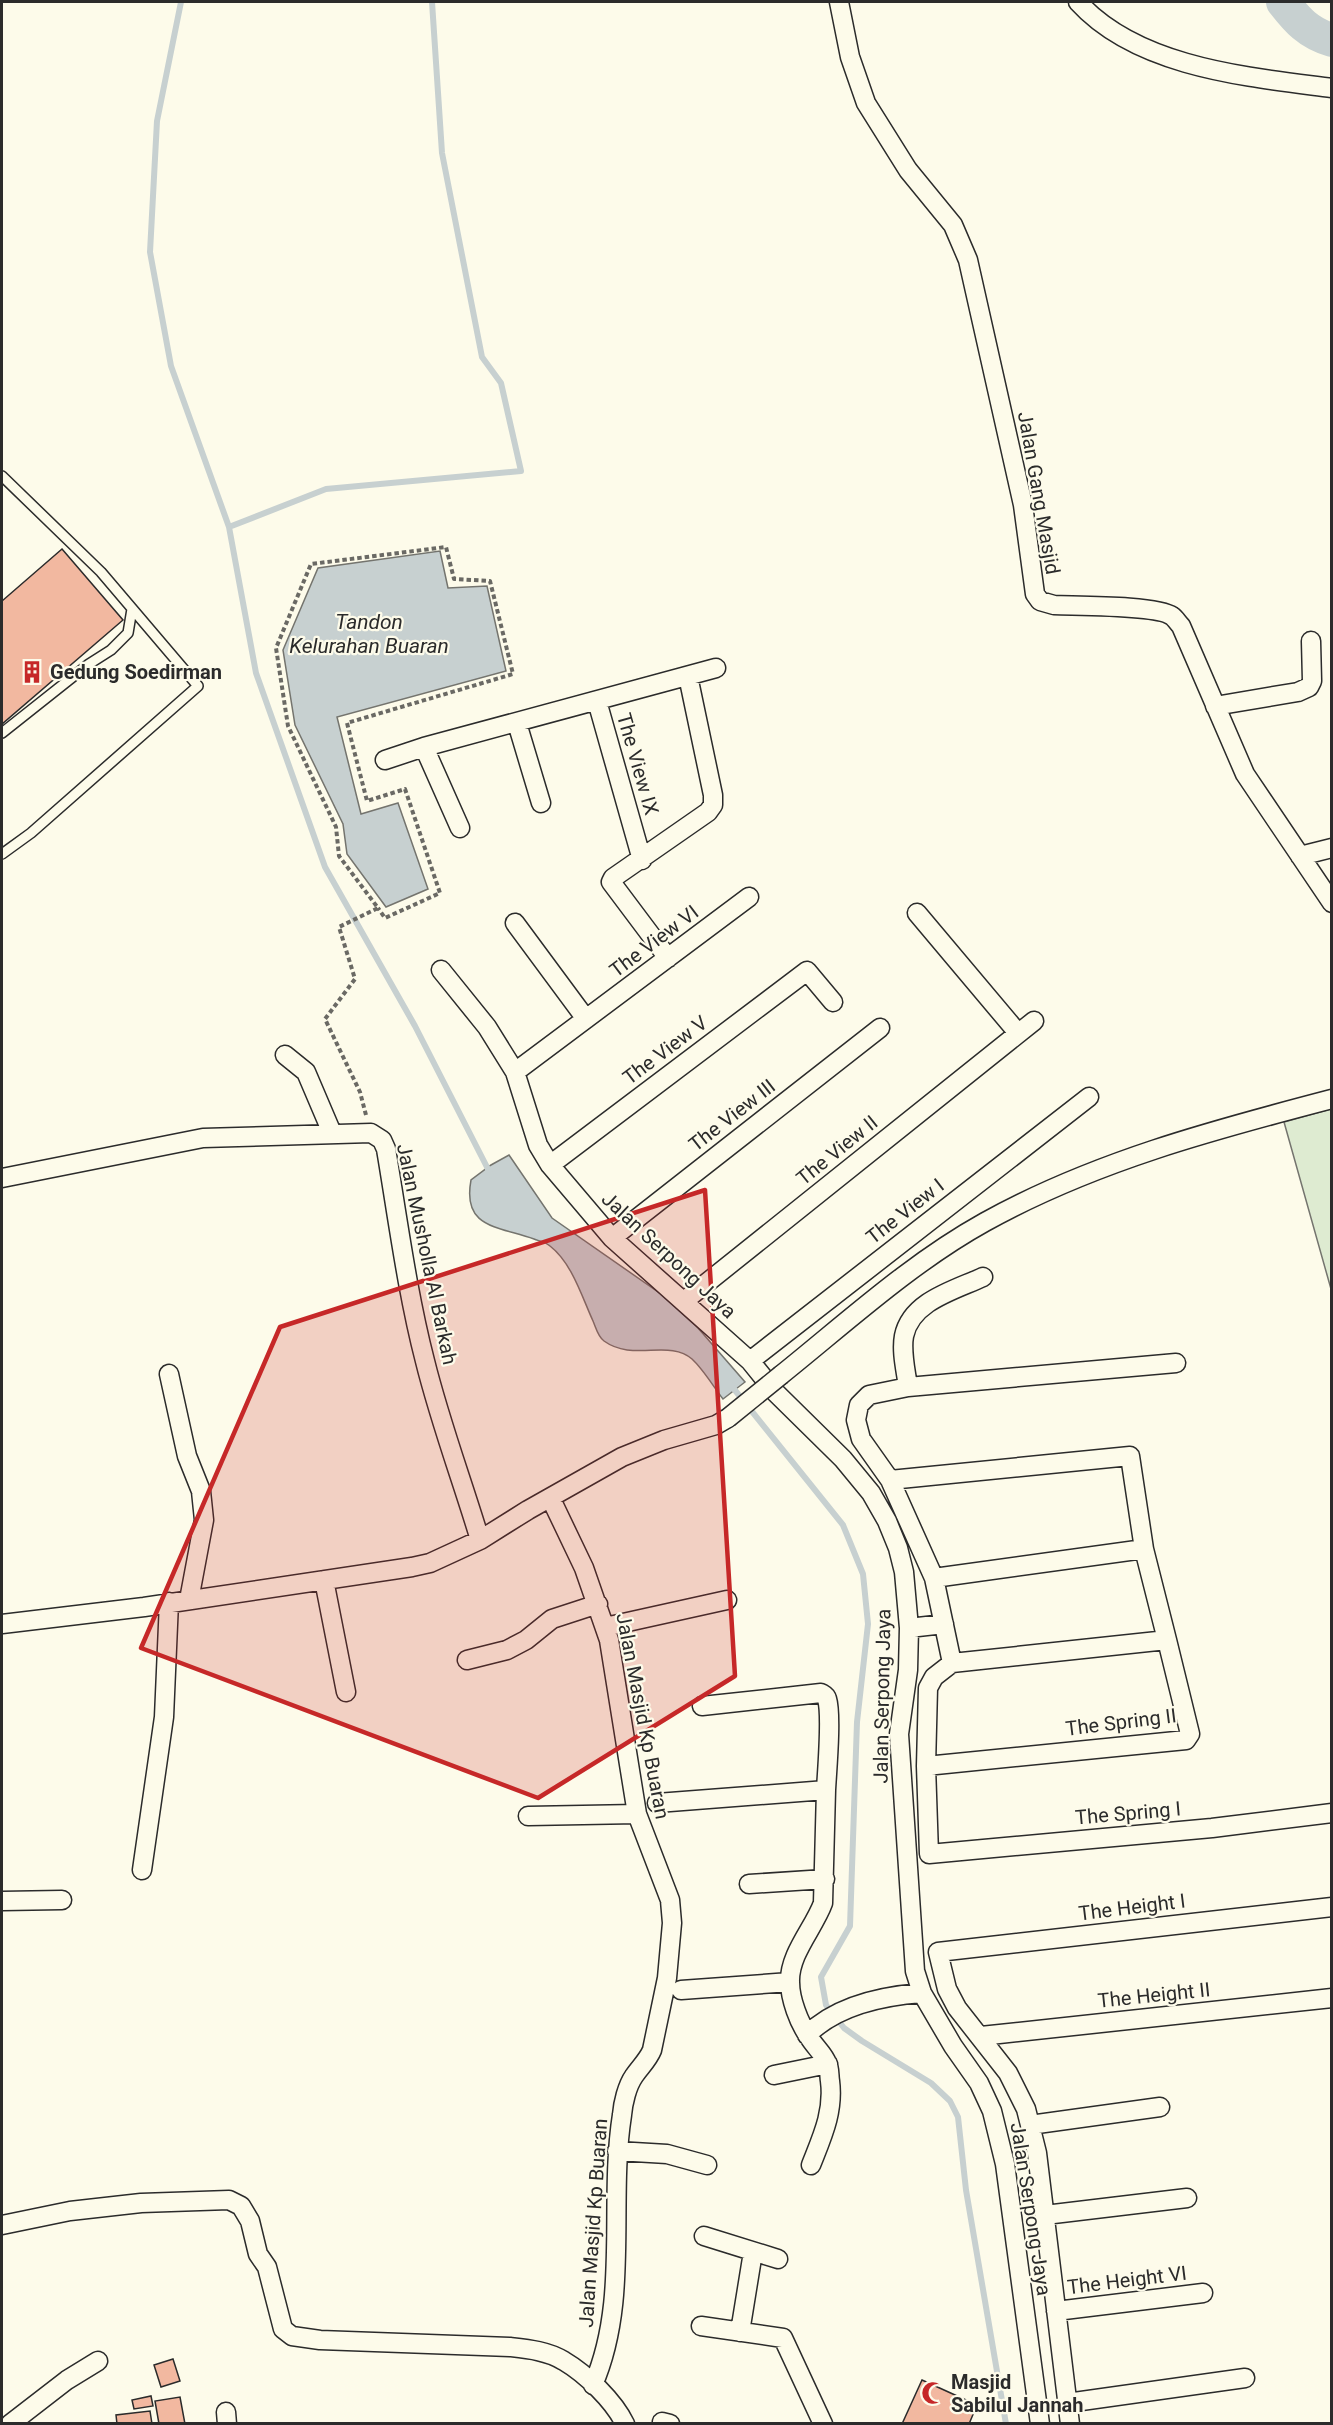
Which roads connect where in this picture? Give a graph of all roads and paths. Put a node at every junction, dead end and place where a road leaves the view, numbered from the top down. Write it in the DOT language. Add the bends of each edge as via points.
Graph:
graph roads {
  1 [pos="839,2"];
  2 [pos="1078,2"];
  3 [pos="1332,88"];
  4 [pos="2,476"];
  5 [pos="132,609"];
  6 [pos="1311,641"];
  7 [pos="717,668"];
  8 [pos="688,676"];
  9 [pos="597,701"];
  10 [pos="1215,706"];
  11 [pos="517,723"];
  12 [pos="2,733"];
  13 [pos="424,747"];
  14 [pos="385,760"];
  15 [pos="541,803"];
  16 [pos="460,828"];
  17 [pos="1332,848"];
  18 [pos="2,854"];
  19 [pos="1300,856"];
  20 [pos="642,860"];
  21 [pos="748,897"];
  22 [pos="1332,903"];
  23 [pos="378,908"];
  24 [pos="917,913"];
  25 [pos="515,923"];
  26 [pos="668,958"];
  27 [pos="441,970"];
  28 [pos="833,1002"];
  29 [pos="586,1019"];
  30 [pos="1034,1021"];
  31 [pos="880,1028"];
  32 [pos="1018,1033"];
  33 [pos="285,1054"];
  34 [pos="515,1071"];
  35 [pos="1089,1097"];
  36 [pos="1332,1099"];
  37 [pos="332,1133"];
  38 [pos="371,1133"];
  39 [pos="550,1165"];
  40 [pos="2,1178"];
  41 [pos="612,1238"];
  42 [pos="983,1277"];
  43 [pos="684,1301"];
  44 [pos="750,1361"];
  45 [pos="1176,1363"];
  46 [pos="169,1374"];
  47 [pos="908,1387"];
  48 [pos="890,1480"];
  49 [pos="550,1499"];
  50 [pos="480,1540"];
  51 [pos="1144,1549"];
  52 [pos="934,1578"];
  53 [pos="324,1580"];
  54 [pos="189,1600"];
  55 [pos="727,1600"];
  56 [pos="169,1602"];
  57 [pos="598,1604"];
  58 [pos="2,1624"];
  59 [pos="944,1624"];
  60 [pos="605,1627"];
  61 [pos="909,1628"];
  62 [pos="1167,1640"];
  63 [pos="467,1660"];
  64 [pos="952,1663"];
  65 [pos="346,1692"];
  66 [pos="702,1706"];
  67 [pos="926,1766"];
  68 [pos="826,1790"];
  69 [pos="657,1803"];
  70 [pos="1332,1813"];
  71 [pos="637,1814"];
  72 [pos="528,1816"];
  73 [pos="142,1870"];
  74 [pos="825,1879"];
  75 [pos="749,1884"];
  76 [pos="62,1900"];
  77 [pos="2,1901"];
  78 [pos="1332,1907"];
  79 [pos="790,1982"];
  80 [pos="681,1990"];
  81 [pos="922,1993"];
  82 [pos="1332,1998"];
  83 [pos="812,2030"];
  84 [pos="981,2036"];
  85 [pos="828,2064"];
  86 [pos="774,2075"];
  87 [pos="1160,2108"];
  88 [pos="1030,2125"];
  89 [pos="618,2151"];
  90 [pos="707,2165"];
  91 [pos="811,2165"];
  92 [pos="1040,2173"];
  93 [pos="1007,2176"];
  94 [pos="1187,2198"];
  95 [pos="1045,2215"];
  96 [pos="2,2225"];
  97 [pos="704,2236"];
  98 [pos="753,2252"];
  99 [pos="778,2259"];
  100 [pos="1203,2293"];
  101 [pos="1056,2311"];
  102 [pos="701,2326"];
  103 [pos="740,2332"];
  104 [pos="98,2361"];
  105 [pos="1245,2378"];
  106 [pos="593,2385"];
  107 [pos="1067,2403"];
  108 [pos="10,2424"];
  109 [pos="625,2424"];
  110 [pos="823,2424"];
  111 [pos="1040,2424"];
  112 [pos="1070,2424"];
  1 -- 10 [label="street, Jalan Gang Masjid" via="850,57 866,103 908,170 953,225 968,260 1023,505 1035,594 1040,601 1054,605 1149,610 1171,615 1181,626"];
  2 -- 3 [label="street" via="1111,30 1163,56 1231,75"];
  4 -- 5 [label="lane" via="101,572"];
  5 -- 12 [label="lane" via="128,633 111,650"];
  5 -- 18 [label="lane" via="197,682 196,689 32,833"];
  6 -- 10 [label="street" via="1312,681 1305,690"];
  7 -- 8 [label="street, The View IX"];
  8 -- 9 [label="street, The View IX"];
  8 -- 20 [label="street, The View IX" via="713,805"];
  9 -- 11 [label="street"];
  9 -- 20 [label="street, The View IX"];
  10 -- 19 [label="street, Jalan Gang Masjid" via="1245,774"];
  11 -- 13 [label="street"];
  11 -- 15 [label="street"];
  13 -- 14 [label="street"];
  13 -- 16 [label="street"];
  17 -- 19 [label="street"];
  19 -- 22 [label="street, Jalan Gang Masjid"];
  20 -- 26 [label="street, The View IX" via="613,878 612,885"];
  21 -- 26 [label="street, The View VI"];
  23 -- 23 [label="path" via="385,918 440,892 405,789 367,801 347,723 513,674 490,581 454,579 446,547 311,564 276,648 288,726 336,826 339,856"];
  23 -- 38 [label="path" via="339,927 355,979 325,1019 360,1092"];
  24 -- 32 [label="street"];
  25 -- 29 [label="street"];
  26 -- 29 [label="street, The View VI"];
  27 -- 34 [label="street, Jalan Serpong Jaya" via="487,1027"];
  28 -- 39 [label="street, The View V" via="807,971"];
  29 -- 34 [label="street, The View VI"];
  30 -- 32 [label="street, The View II"];
  31 -- 41 [label="street, The View III"];
  32 -- 43 [label="street, The View II"];
  33 -- 37 [label="street" via="306,1071"];
  34 -- 39 [label="street, Jalan Serpong Jaya" via="538,1144"];
  35 -- 44 [label="street, The View I"];
  36 -- 49 [label="street, bridge" via="1195,1135 1026,1200 918,1266 720,1424 622,1457"];
  37 -- 38 [label="street, Jalan Musholla Al Barkah"];
  37 -- 40 [label="street, Jalan Musholla Al Barkah" via="203,1138"];
  38 -- 50 [label="street, Jalan Musholla Al Barkah" via="382,1140 386,1149 425,1361"];
  39 -- 41 [label="street, Jalan Serpong Jaya"];
  41 -- 43 [label="street, Jalan Serpong Jaya"];
  42 -- 47 [label="street" via="928,1302 909,1324 903,1350"];
  43 -- 44 [label="street, Jalan Serpong Jaya"];
  44 -- 61 [label="street, Jalan Serpong Jaya" via="871,1493 898,1548"];
  45 -- 47 [label="street"];
  46 -- 54 [label="street" via="187,1456 201,1491 204,1520"];
  47 -- 48 [label="street" via="869,1395 859,1405 856,1420 861,1439"];
  48 -- 51 [label="street" via="1130,1456"];
  48 -- 52 [label="street"];
  49 -- 50 [label="street"];
  49 -- 57 [label="street, Jalan Masjid Kp Buaran"];
  50 -- 53 [label="street" via="422,1565"];
  51 -- 52 [label="street"];
  51 -- 62 [label="street"];
  52 -- 59 [label="street"];
  53 -- 54 [label="street"];
  53 -- 65 [label="street"];
  54 -- 56 [label="street"];
  55 -- 60 [label="street"];
  56 -- 58 [label="street"];
  56 -- 73 [label="street" via="164,1717"];
  57 -- 60 [label="street, Jalan Masjid Kp Buaran"];
  57 -- 63 [label="street" via="552,1619 507,1650"];
  59 -- 61 [label="street"];
  59 -- 64 [label="street"];
  60 -- 71 [label="street, Jalan Masjid Kp Buaran"];
  61 -- 81 [label="street, Jalan Serpong Jaya" via="899,1734 914,1961"];
  62 -- 64 [label="street"];
  62 -- 67 [label="street, The Spring II" via="1190,1734 1186,1740"];
  64 -- 67 [label="street" via="934,1677 928,1688"];
  66 -- 68 [label="street" via="824,1695 828,1712"];
  67 -- 70 [label="street, The Spring I" via="929,1854"];
  68 -- 69 [label="street"];
  68 -- 74 [label="street"];
  71 -- 72 [label="street"];
  71 -- 89 [label="street, Jalan Masjid Kp Buaran" via="670,1900 672,1923 652,2050 630,2083"];
  74 -- 75 [label="street"];
  74 -- 79 [label="street" via="824,1902 794,1959"];
  76 -- 77 [label="street"];
  78 -- 84 [label="street, The Height I" via="938,1952 947,1989 957,2008"];
  79 -- 80 [label="street"];
  79 -- 83 [label="street" via="797,2014"];
  81 -- 83 [label="street" via="854,2006"];
  81 -- 93 [label="street, Jalan Serpong Jaya" via="979,2083 992,2111"];
  82 -- 84 [label="street, The Height II"];
  83 -- 85 [label="street"];
  84 -- 88 [label="street" via="1008,2073"];
  85 -- 86 [label="street"];
  85 -- 91 [label="street" via="831,2106"];
  87 -- 88 [label="street"];
  88 -- 92 [label="street"];
  89 -- 90 [label="street" via="668,2154"];
  89 -- 106 [label="street, Jalan Masjid Kp Buaran" via="614,2304 604,2359"];
  92 -- 93 [label="street"];
  92 -- 95 [label="street"];
  93 -- 111 [label="street, Jalan Serpong Jaya"];
  94 -- 95 [label="street"];
  95 -- 101 [label="street"];
  96 -- 106 [label="street" via="70,2211 141,2203 229,2200 241,2206 250,2221 283,2329 292,2336 540,2351 564,2361"];
  97 -- 98 [label="street"];
  98 -- 99 [label="street"];
  98 -- 103 [label="street"];
  100 -- 101 [label="street, The Height VI"];
  101 -- 107 [label="street"];
  102 -- 103 [label="street"];
  103 -- 110 [label="street" via="783,2338"];
  104 -- 108 [label="street"];
  105 -- 107 [label="street"];
  106 -- 109 [label="street" via="609,2398"];
  107 -- 112 [label="street"];
}
